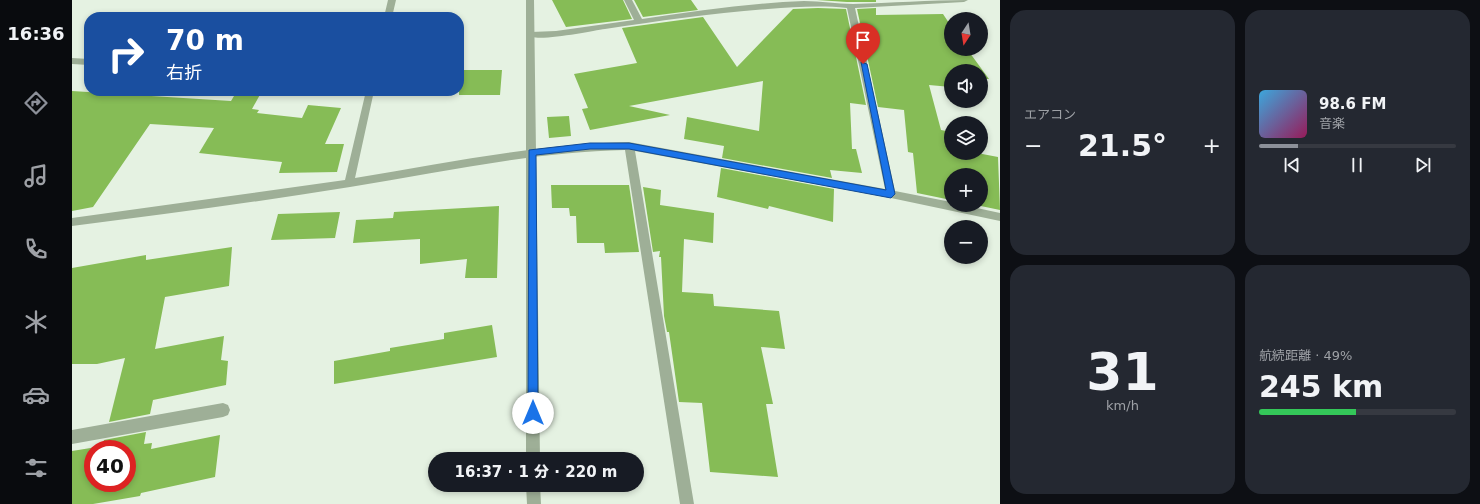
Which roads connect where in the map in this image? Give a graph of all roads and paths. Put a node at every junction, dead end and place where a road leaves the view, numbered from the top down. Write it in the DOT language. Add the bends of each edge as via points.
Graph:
graph roads {
  1 [pos="392,0"];
  2 [pos="530,0"];
  3 [pos="628,0"];
  4 [pos="964,0"];
  5 [pos="891,2"];
  6 [pos="851,6"];
  7 [pos="389,12"];
  8 [pos="639,22"];
  9 [pos="531,35"];
  10 [pos="72,61"];
  11 [pos="84,62"];
  12 [pos="369,96"];
  13 [pos="629,146"];
  14 [pos="532,152"];
  15 [pos="349,183"];
  16 [pos="891,194"];
  17 [pos="1000,217"];
  18 [pos="72,222"];
  19 [pos="223,410"];
  20 [pos="72,437"];
  21 [pos="533,452"];
  22 [pos="533,492"];
  23 [pos="534,504"];
  24 [pos="687,504"];
  1 -- 7 [label="street"];
  2 -- 9 [label="street"];
  3 -- 8 [label="street"];
  4 -- 5 [label="street"];
  5 -- 6 [label="street"];
  6 -- 8 [label="street" via="806,3 711,11"];
  6 -- 16 [label="street"];
  8 -- 9 [label="street"];
  9 -- 14 [label="street"];
  10 -- 11 [label="street"];
  12 -- 15 [label="street"];
  13 -- 14 [label="street" via="590,146"];
  13 -- 16 [label="street"];
  13 -- 24 [label="street"];
  14 -- 15 [label="street"];
  14 -- 21 [label="street"];
  15 -- 18 [label="street"];
  16 -- 17 [label="street"];
  19 -- 20 [label="street"];
  22 -- 23 [label="street"];
}
